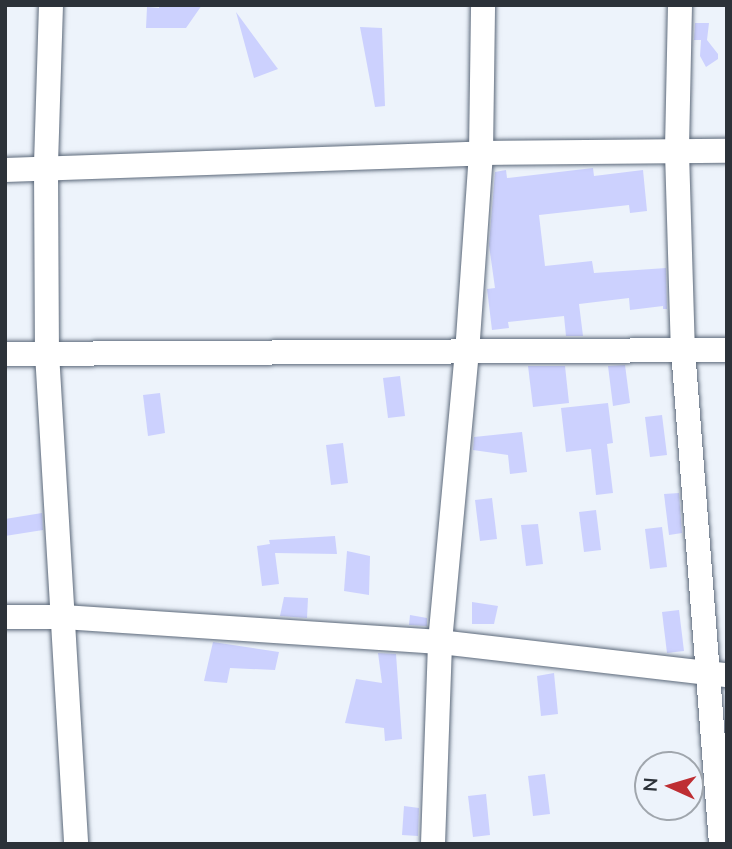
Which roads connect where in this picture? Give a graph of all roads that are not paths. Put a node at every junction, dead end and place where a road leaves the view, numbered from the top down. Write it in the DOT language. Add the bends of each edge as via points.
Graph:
graph roads {
  1 [pos="51,5"];
  2 [pos="483,5"];
  3 [pos="680,5"];
  4 [pos="727,151"];
  5 [pos="677,152"];
  6 [pos="481,153"];
  7 [pos="46,168"];
  8 [pos="5,170"];
  9 [pos="727,350"];
  10 [pos="683,351"];
  11 [pos="47,353"];
  12 [pos="467,353"];
  13 [pos="5,354"];
  14 [pos="5,617"];
  15 [pos="63,617"];
  16 [pos="440,642"];
  17 [pos="718,674"];
  18 [pos="76,844"];
  19 [pos="433,844"];
  20 [pos="721,844"];
  1 -- 7 [label="street"];
  2 -- 6 [label="street"];
  3 -- 5 [label="street"];
  4 -- 5 [label="street"];
  5 -- 6 [label="street"];
  5 -- 10 [label="street"];
  6 -- 7 [label="street"];
  6 -- 12 [label="street"];
  7 -- 8 [label="street"];
  7 -- 11 [label="street"];
  9 -- 10 [label="street"];
  10 -- 12 [label="street"];
  10 -- 17 [label="street"];
  11 -- 12 [label="street"];
  11 -- 13 [label="street"];
  11 -- 15 [label="street"];
  12 -- 16 [label="street"];
  14 -- 15 [label="street"];
  15 -- 16 [label="street"];
  15 -- 18 [label="street"];
  16 -- 17 [label="street"];
  16 -- 19 [label="street"];
  17 -- 20 [label="street"];
}
